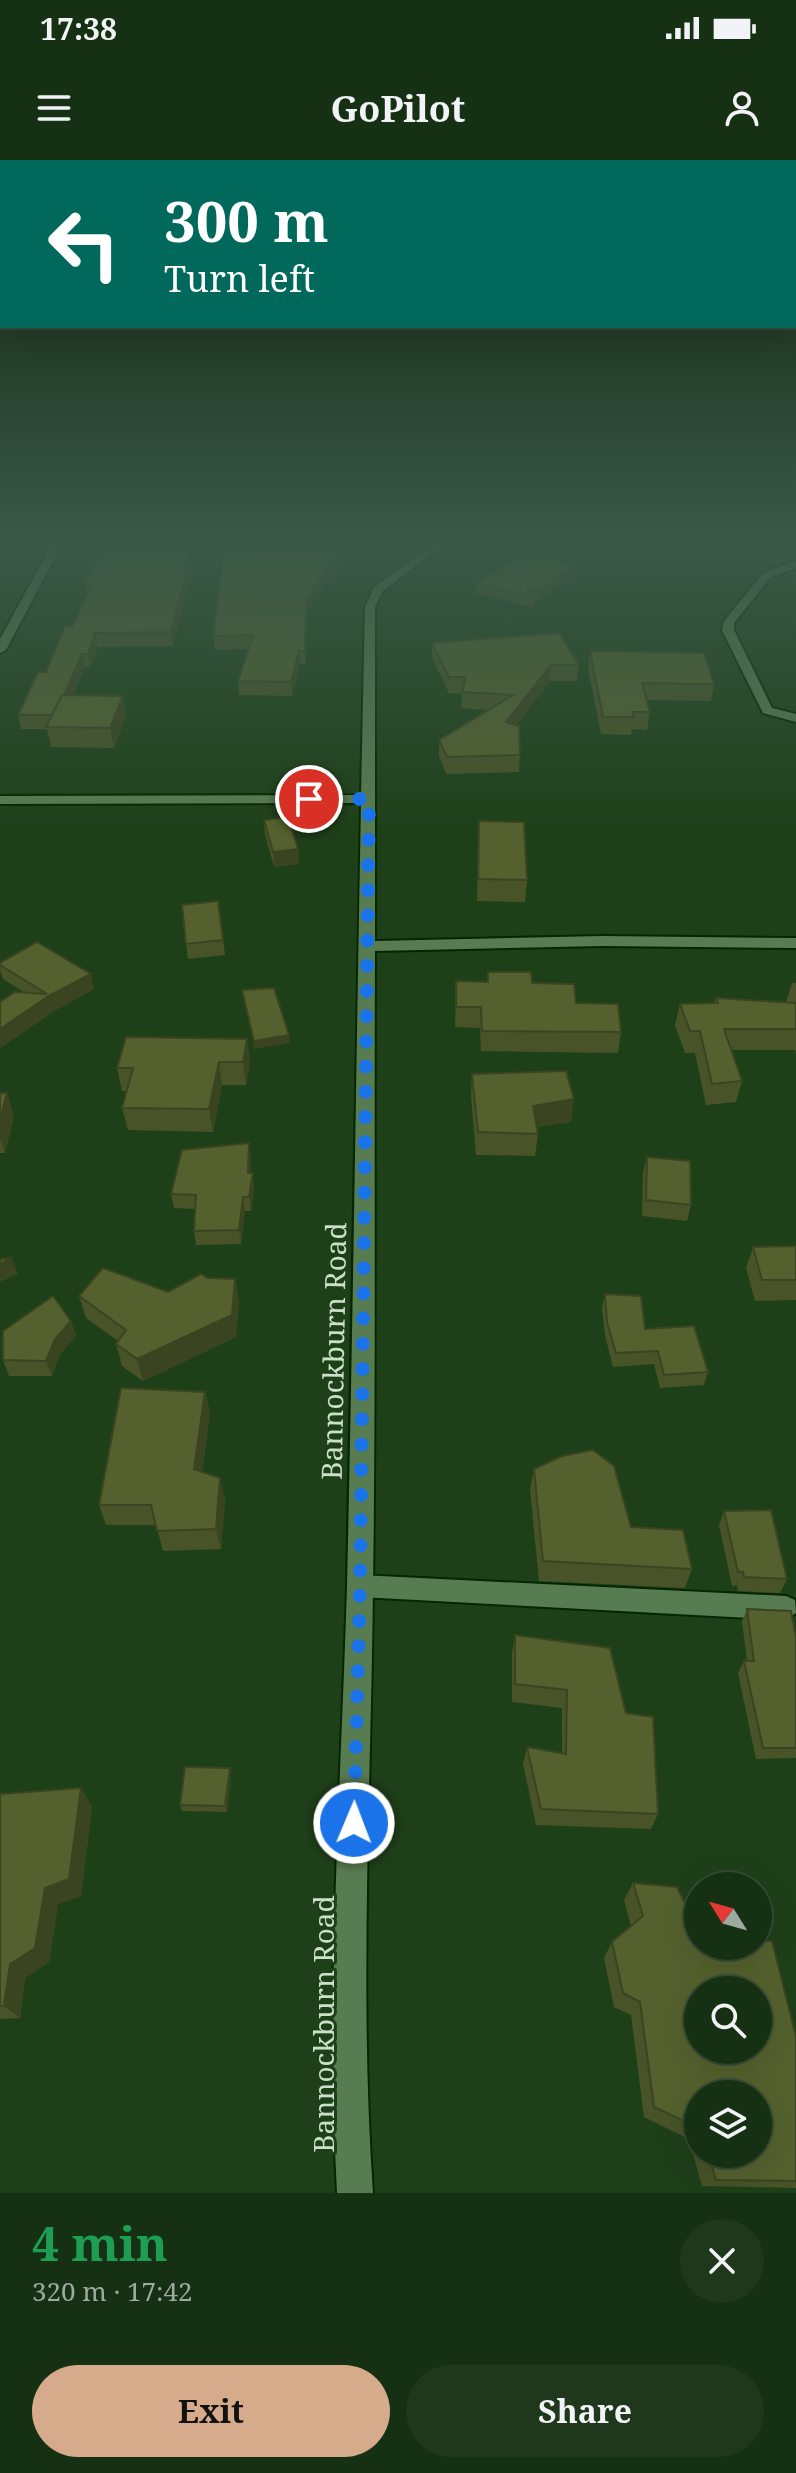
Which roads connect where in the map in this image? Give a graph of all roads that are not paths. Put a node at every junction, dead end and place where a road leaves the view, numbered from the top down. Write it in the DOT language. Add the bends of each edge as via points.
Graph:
graph roads {
  1 [pos="370,639"];
  2 [pos="732,639"];
  3 [pos="796,718"];
  4 [pos="369,799"];
  5 [pos="0,800"];
  6 [pos="796,943"];
  7 [pos="368,946"];
  8 [pos="360,1586"];
  9 [pos="786,1608"];
  10 [pos="355,2193"];
  1 -- 4 [label="street, Bannockburn Road"];
  2 -- 3 [label="street" via="767,710"];
  4 -- 5 [label="street"];
  4 -- 7 [label="street, Bannockburn Road"];
  6 -- 7 [label="street"];
  7 -- 8 [label="street, Bannockburn Road"];
  8 -- 9 [label="lane"];
  8 -- 10 [label="street, Bannockburn Road" via="349,2002"];
}
